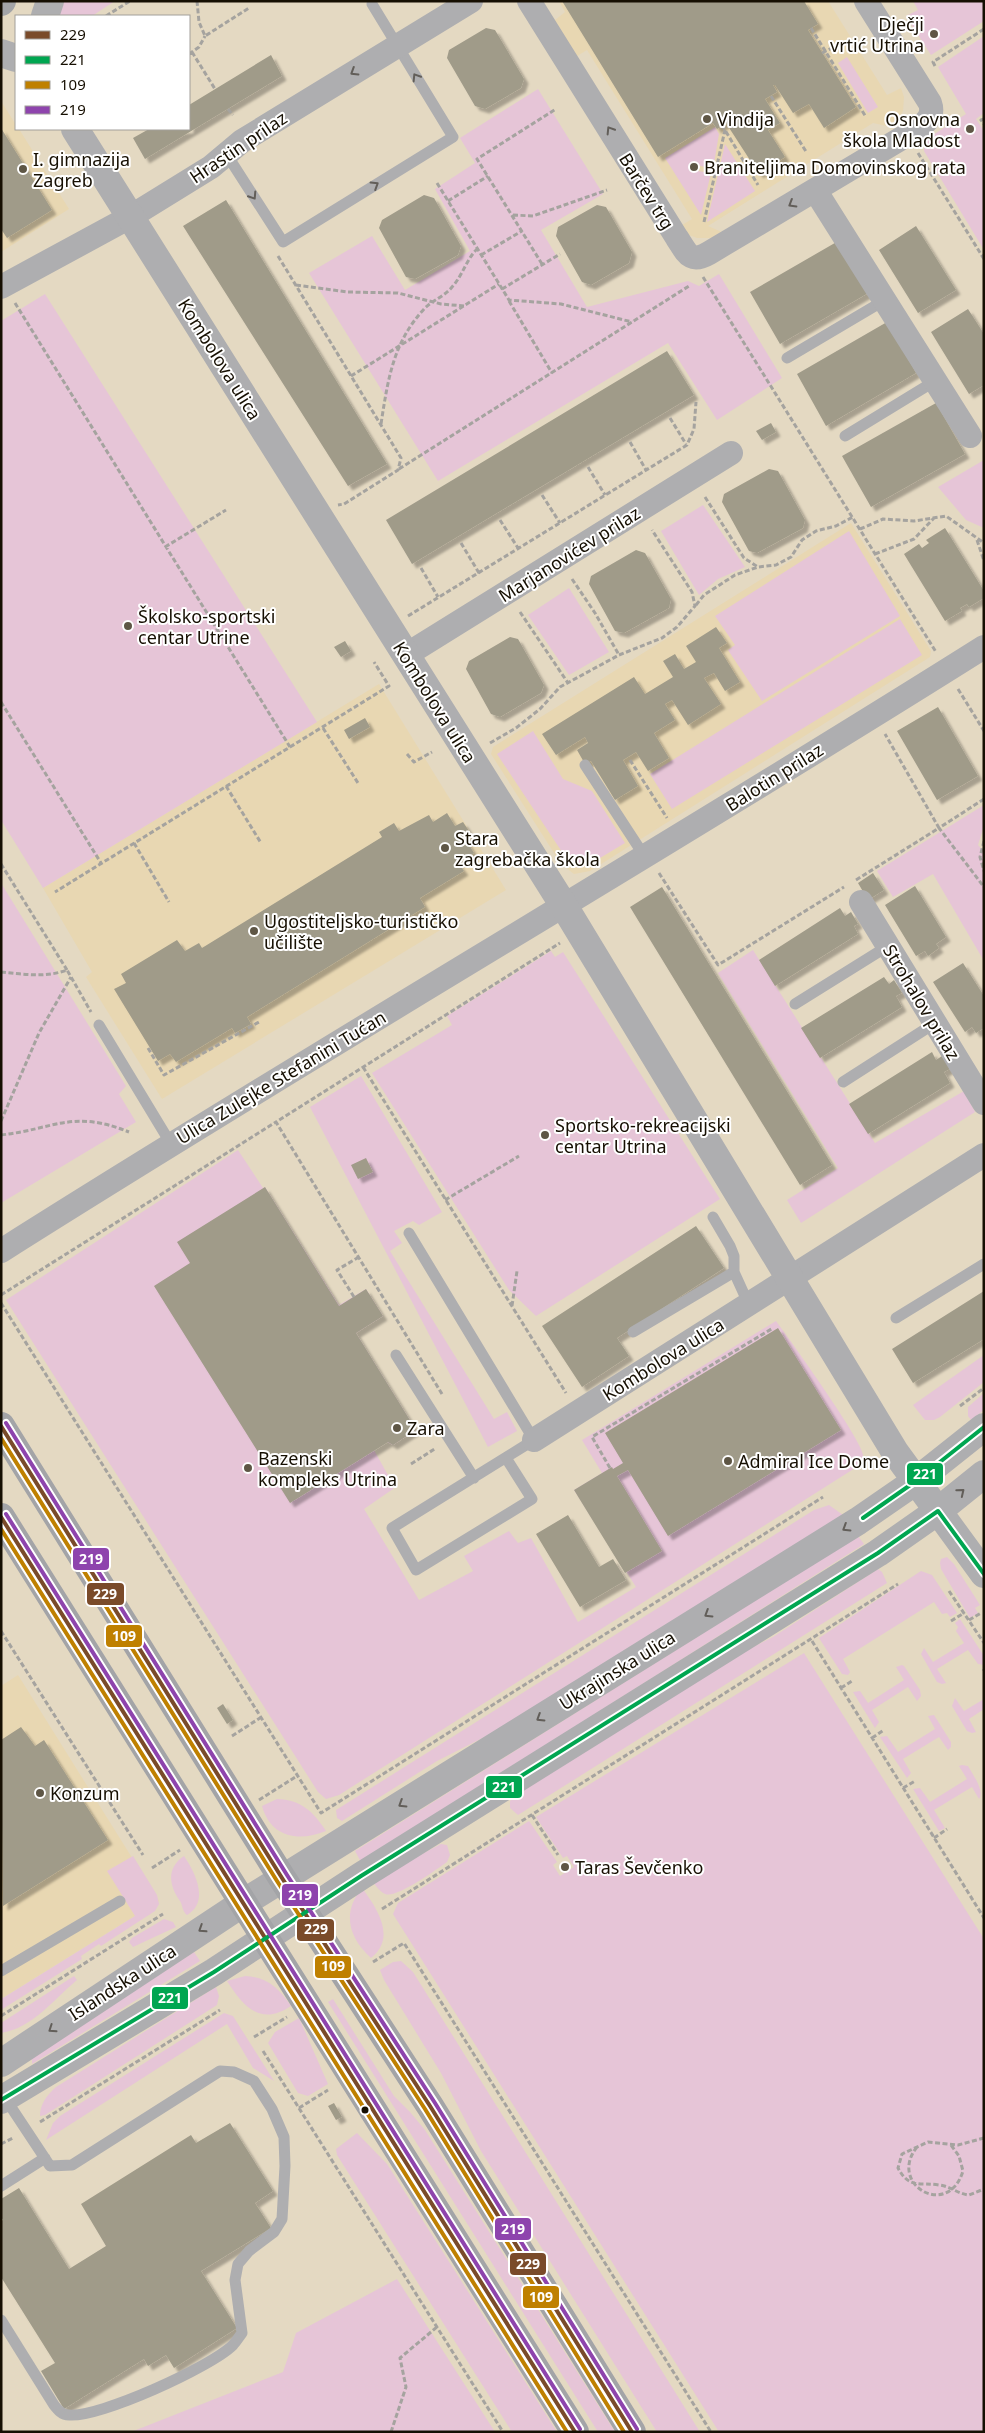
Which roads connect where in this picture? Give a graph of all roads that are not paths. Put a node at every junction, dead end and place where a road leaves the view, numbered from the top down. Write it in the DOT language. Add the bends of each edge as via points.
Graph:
graph roads {
  1 [pos="50,1"];
  2 [pos="471,1"];
  3 [pos="529,1"];
  4 [pos="866,1"];
  5 [pos="372,4"];
  6 [pos="45,15"];
  7 [pos="397,45"];
  8 [pos="1,53"];
  9 [pos="15,58"];
  10 [pos="76,130"];
  11 [pos="227,155"];
  12 [pos="815,190"];
  13 [pos="130,217"];
  14 [pos="3,286"];
  15 [pos="885,300"];
  16 [pos="787,358"];
  17 [pos="935,381"];
  18 [pos="845,436"];
  19 [pos="970,436"];
  20 [pos="731,452"];
  21 [pos="984,647"];
  22 [pos="406,655"];
  23 [pos="585,765"];
  24 [pos="650,863"];
  25 [pos="861,902"];
  26 [pos="564,906"];
  27 [pos="888,946"];
  28 [pos="795,1004"];
  29 [pos="935,1023"];
  30 [pos="99,1025"];
  31 [pos="843,1082"];
  32 [pos="984,1103"];
  33 [pos="171,1144"];
  34 [pos="984,1155"];
  35 [pos="713,1217"];
  36 [pos="409,1233"];
  37 [pos="1,1251"];
  38 [pos="984,1264"];
  39 [pos="734,1272"];
  40 [pos="792,1278"];
  41 [pos="750,1305"];
  42 [pos="896,1318"];
  43 [pos="633,1332"];
  44 [pos="396,1355"];
  45 [pos="1,1426"];
  46 [pos="984,1427"];
  47 [pos="534,1440"];
  48 [pos="506,1458"];
  49 [pos="984,1474"];
  50 [pos="474,1478"];
  51 [pos="916,1481"];
  52 [pos="938,1511"];
  53 [pos="1,1517"];
  54 [pos="984,1574"];
  55 [pos="282,1878"];
  56 [pos="120,1901"];
  57 [pos="243,1903"];
  58 [pos="304,1913"];
  59 [pos="266,1938"];
  60 [pos="1,1971"];
  61 [pos="1,2063"];
  62 [pos="2,2097"];
  63 [pos="44,2158"];
  64 [pos="1,2186"];
  65 [pos="1,2320"];
  66 [pos="576,2432"];
  67 [pos="632,2432"];
  1 -- 6 [label="street"];
  2 -- 7 [label="street, Hrastin prilaz"];
  12 -- 3 [label="street, Barčev trg, one-way" via="701,258 688,256"];
  4 -- 12 [label="street, Barčev trg" via="930,103 932,112 924,124"];
  5 -- 7 [label="lane"];
  7 -- 11 [label="street, Hrastin prilaz, one-way" via="242,141"];
  11 -- 7 [label="lane, one-way" via="283,242 454,137"];
  8 -- 9 [label="street"];
  10 -- 13 [label="street, Kombolova ulica"];
  11 -- 13 [label="street, Hrastin prilaz"];
  12 -- 15 [label="street"];
  13 -- 14 [label="street, Hrastin prilaz"];
  13 -- 22 [label="street, Kombolova ulica"];
  15 -- 16 [label="lane"];
  15 -- 17 [label="street"];
  17 -- 18 [label="lane"];
  17 -- 19 [label="street"];
  20 -- 22 [label="street, Marjanovićev prilaz"];
  21 -- 24 [label="street, Balotin prilaz"];
  22 -- 26 [label="street, Kombolova ulica"];
  23 -- 24 [label="lane"];
  24 -- 26 [label="street, Balotin prilaz"];
  25 -- 27 [label="street, Strohalov prilaz"];
  26 -- 33 [label="street, Ulica Zulejke Stefanini Tućan"];
  26 -- 40 [label="street, Kombolova ulica"];
  27 -- 28 [label="lane"];
  27 -- 29 [label="street, Strohalov prilaz"];
  29 -- 31 [label="lane"];
  29 -- 32 [label="street, Strohalov prilaz"];
  30 -- 33 [label="lane"];
  33 -- 37 [label="street, Ulica Zulejke Stefanini Tućan"];
  34 -- 40 [label="street"];
  35 -- 39 [label="lane" via="734,1256"];
  36 -- 47 [label="lane"];
  38 -- 42 [label="lane"];
  39 -- 41 [label="lane"];
  39 -- 43 [label="lane"];
  40 -- 41 [label="street, Kombolova ulica"];
  40 -- 51 [label="street, Kombolova ulica" via="895,1452"];
  41 -- 47 [label="street, Kombolova ulica"];
  44 -- 50 [label="lane"];
  45 -- 55 [label="main road"];
  46 -- 51 [label="street, Ukrajinska ulica"];
  47 -- 48 [label="lane"];
  48 -- 50 [label="lane"];
  48 -- 50 [label="lane" via="532,1499 416,1570 392,1528"];
  52 -- 49 [label="street, one-way"];
  51 -- 52 [label="street, Kombolova ulica"];
  51 -- 55 [label="street, Ukrajinska ulica, one-way" via="858,1521"];
  52 -- 54 [label="street, Kombolova ulica"];
  52 -- 58 [label="street" via="878,1553"];
  53 -- 57 [label="main road"];
  55 -- 57 [label="street, Ukrajinska ulica"];
  55 -- 58 [label="main road"];
  56 -- 60 [label="lane"];
  57 -- 59 [label="main road"];
  57 -- 61 [label="street, Islandska ulica, one-way"];
  58 -- 59 [label="street"];
  58 -- 67 [label="main road" via="430,2106"];
  59 -- 62 [label="street" via="130,2024"];
  59 -- 66 [label="main road"];
  62 -- 63 [label="lane"];
  63 -- 64 [label="lane"];
  63 -- 65 [label="lane" via="50,2166 72,2165 220,2071 234,2072 254,2081 272,2109 284,2137 286,2166 282,2219 274,2232 238,2264 235,2280 242,2333 233,2345 179,2379 86,2414 68,2416 60,2412"];
}
